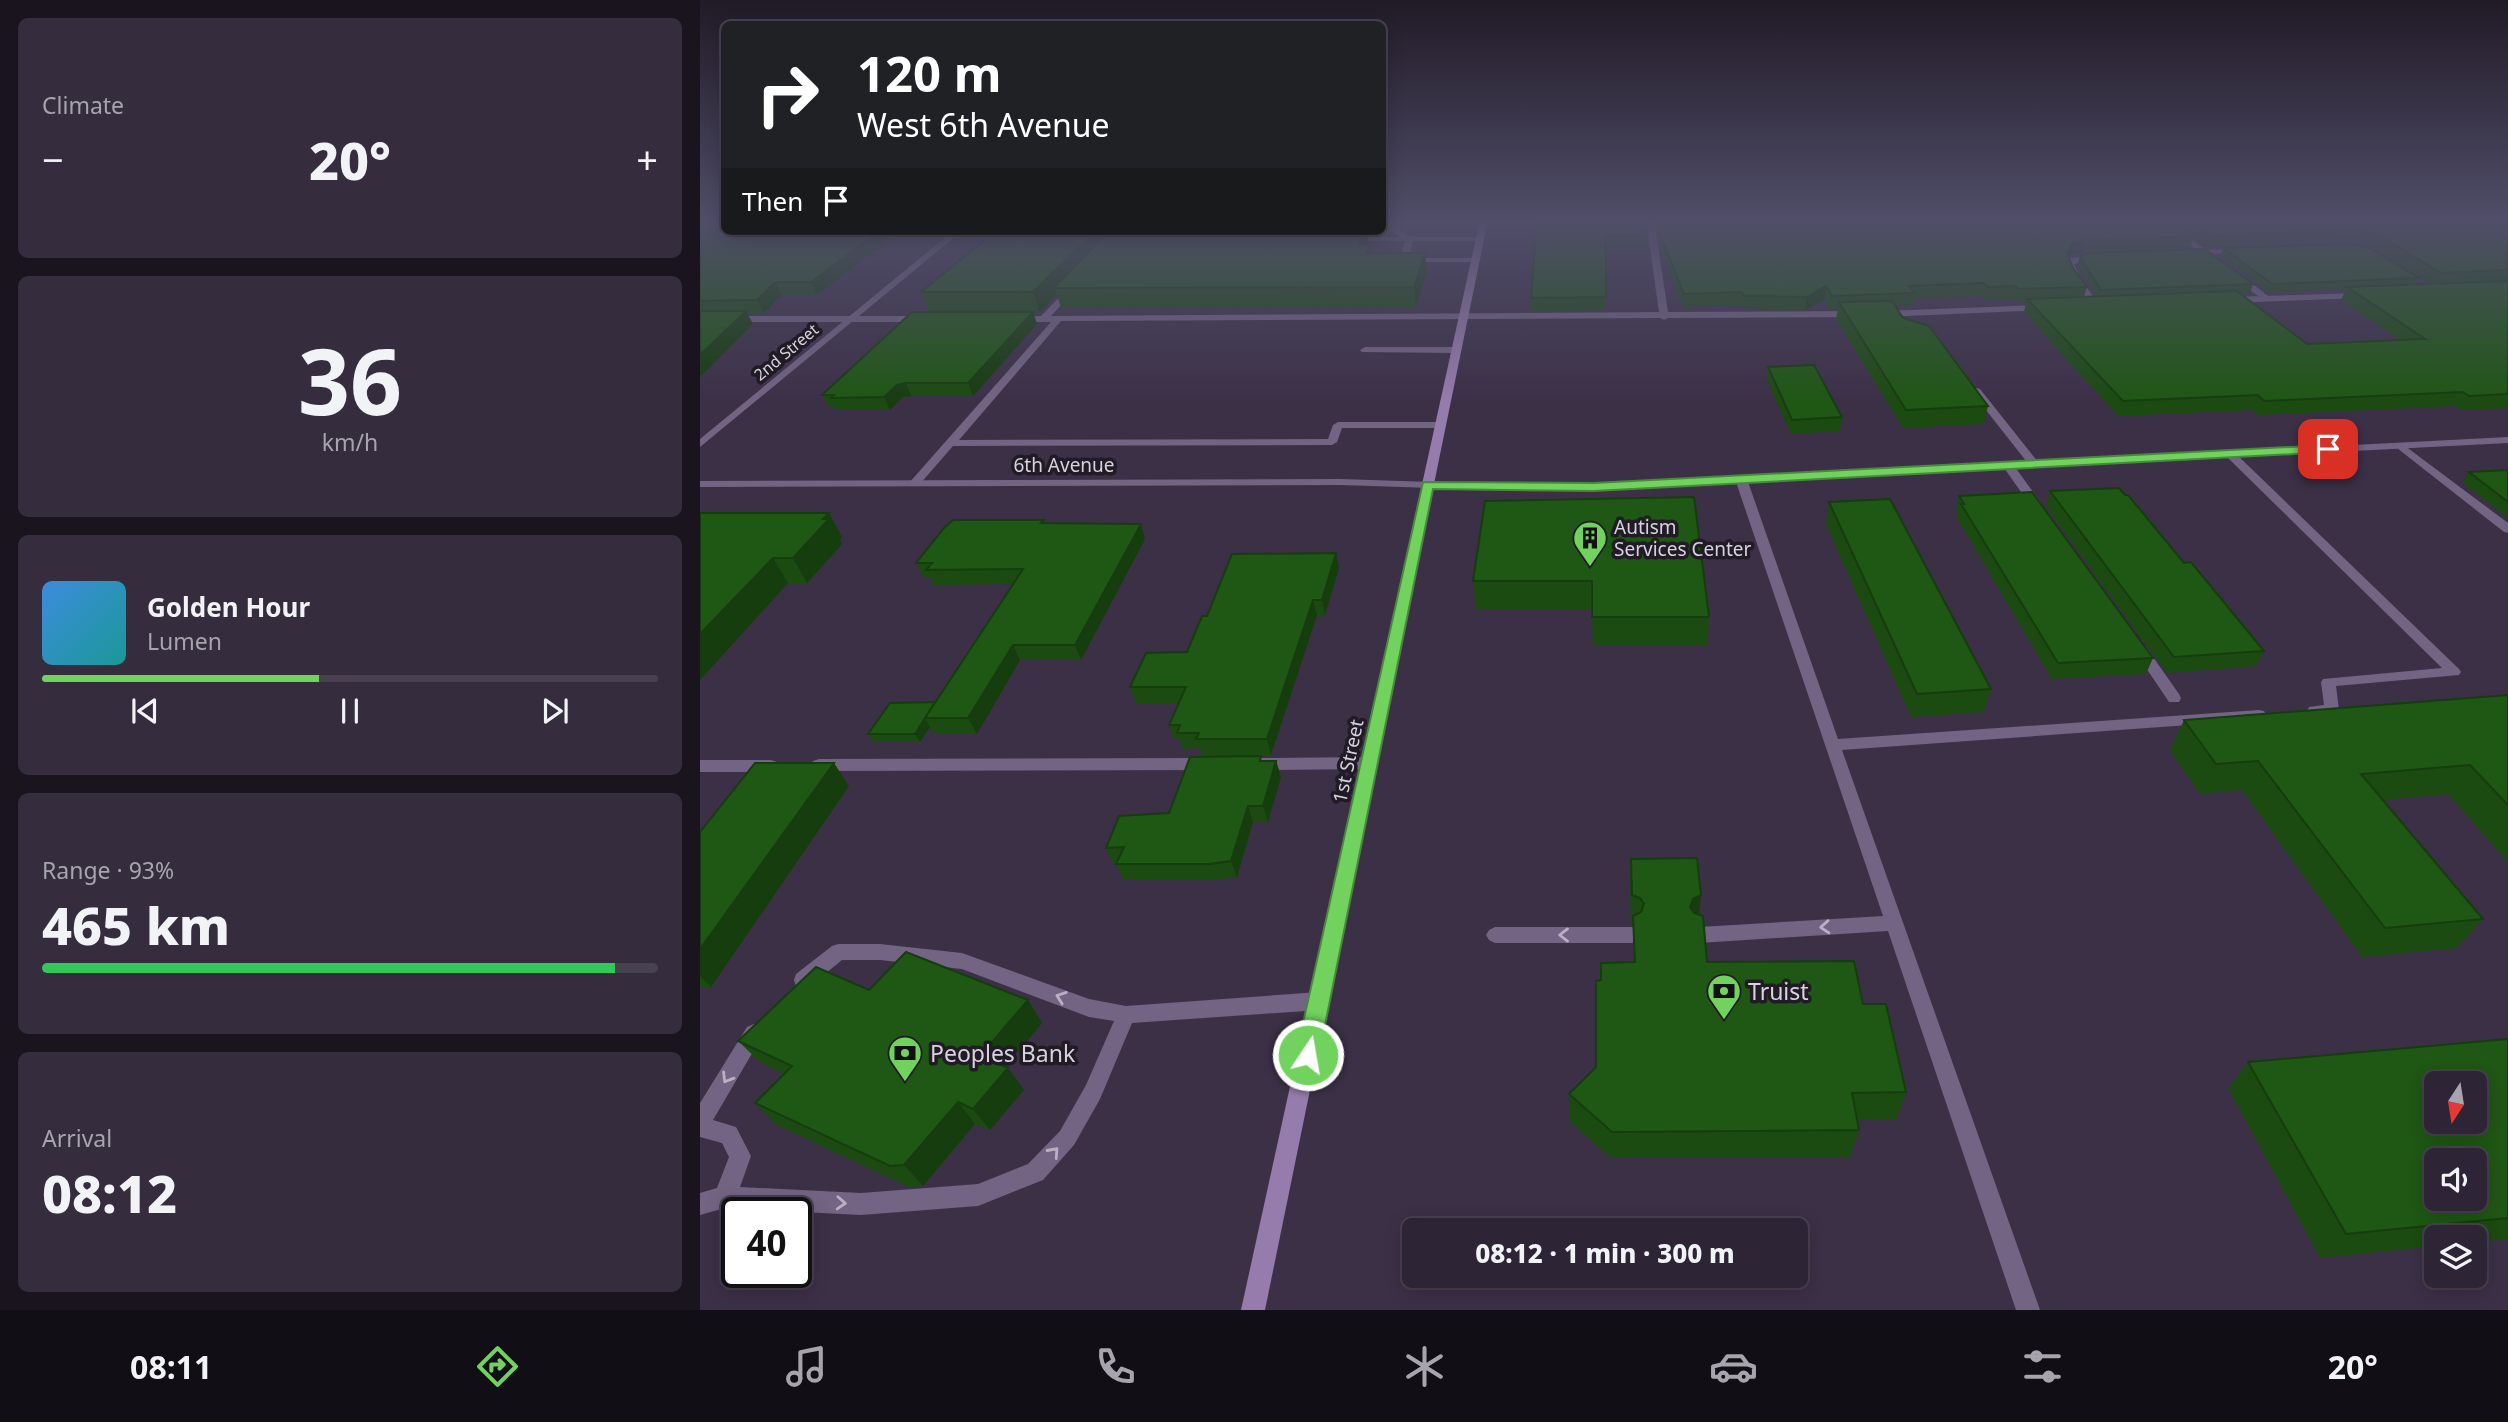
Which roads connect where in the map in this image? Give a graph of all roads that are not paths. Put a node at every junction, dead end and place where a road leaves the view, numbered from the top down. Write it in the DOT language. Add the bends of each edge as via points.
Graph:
graph roads {
  1 [pos="897,281"];
  2 [pos="1079,281"];
  3 [pos="1471,281"];
  4 [pos="1659,281"];
  5 [pos="2079,281"];
  6 [pos="2244,281"];
  7 [pos="2367,295"];
  8 [pos="2268,299"];
  9 [pos="2214,301"];
  10 [pos="2095,305"];
  11 [pos="2108,305"];
  12 [pos="2082,306"];
  13 [pos="2056,307"];
  14 [pos="1463,317"];
  15 [pos="1664,317"];
  16 [pos="1044,318"];
  17 [pos="1059,318"];
  18 [pos="700,319"];
  19 [pos="934,319"];
  20 [pos="1003,319"];
  21 [pos="849,320"];
  22 [pos="1365,350"];
  23 [pos="1456,350"];
  24 [pos="1971,384"];
  25 [pos="1440,425"];
  26 [pos="2508,440"];
  27 [pos="950,443"];
  28 [pos="700,444"];
  29 [pos="2401,446"];
  30 [pos="2230,454"];
  31 [pos="2034,464"];
  32 [pos="2008,466"];
  33 [pos="1741,479"];
  34 [pos="915,483"];
  35 [pos="700,484"];
  36 [pos="1427,485"];
  37 [pos="2048,521"];
  38 [pos="2508,529"];
  39 [pos="2135,642"];
  40 [pos="2174,698"];
  41 [pos="2304,712"];
  42 [pos="2277,713"];
  43 [pos="1832,745"];
  44 [pos="1370,763"];
  45 [pos="1221,764"];
  46 [pos="1248,764"];
  47 [pos="700,766"];
  48 [pos="1893,922"];
  49 [pos="1495,935"];
  50 [pos="1632,935"];
  51 [pos="1699,935"];
  52 [pos="790,993"];
  53 [pos="1319,1002"];
  54 [pos="1126,1015"];
  55 [pos="763,1024"];
  56 [pos="700,1122"];
  57 [pos="700,1127"];
  58 [pos="725,1197"];
  59 [pos="721,1198"];
  60 [pos="812,1201"];
  61 [pos="700,1204"];
  62 [pos="1253,1310"];
  63 [pos="2028,1310"];
  1 -- 21 [label="street, 2nd Street"];
  2 -- 16 [label="street"];
  3 -- 14 [label="street, 1st Street"];
  4 -- 15 [label="street"];
  5 -- 10 [label="street"];
  6 -- 8 [label="street"];
  7 -- 8 [label="street"];
  8 -- 9 [label="street"];
  10 -- 11 [label="street"];
  10 -- 12 [label="street"];
  13 -- 15 [label="street" via="1895,318"];
  14 -- 15 [label="street"];
  14 -- 17 [label="street"];
  14 -- 23 [label="street, 1st Street"];
  16 -- 17 [label="street"];
  16 -- 20 [label="street"];
  17 -- 27 [label="street"];
  18 -- 21 [label="street"];
  19 -- 21 [label="street"];
  21 -- 28 [label="street, 2nd Street"];
  22 -- 23 [label="street"];
  23 -- 25 [label="street, 1st Street"];
  24 -- 31 [label="street"];
  25 -- 27 [label="street" via="1338,425 1332,442"];
  25 -- 36 [label="street, 1st Street"];
  26 -- 29 [label="street, 6th Avenue"];
  27 -- 34 [label="street"];
  29 -- 30 [label="street, 6th Avenue"];
  29 -- 38 [label="street"];
  30 -- 31 [label="street, 6th Avenue"];
  30 -- 41 [label="street" via="2454,672 2328,682 2332,709"];
  31 -- 32 [label="street, 6th Avenue"];
  32 -- 33 [label="street, 6th Avenue"];
  32 -- 37 [label="street"];
  33 -- 36 [label="street, 6th Avenue" via="1558,488"];
  33 -- 43 [label="street"];
  34 -- 35 [label="street, 6th Avenue"];
  34 -- 36 [label="street, 6th Avenue"];
  36 -- 44 [label="street, 1st Street"];
  39 -- 40 [label="street"];
  42 -- 43 [label="street"];
  43 -- 48 [label="street"];
  44 -- 46 [label="street"];
  44 -- 53 [label="street, 1st Street"];
  45 -- 47 [label="street"];
  48 -- 51 [label="street, one-way"];
  48 -- 63 [label="street"];
  50 -- 49 [label="street, one-way"];
  54 -- 52 [label="street, one-way" via="1089,1008 962,961 880,952 838,952"];
  53 -- 54 [label="street"];
  53 -- 62 [label="street, 1st Street"];
  60 -- 54 [label="street, one-way" via="861,1203 978,1195 1035,1172 1067,1138 1093,1092"];
  55 -- 56 [label="street, one-way"];
  57 -- 58 [label="street" via="729,1134 740,1156"];
  59 -- 61 [label="street"];
}
